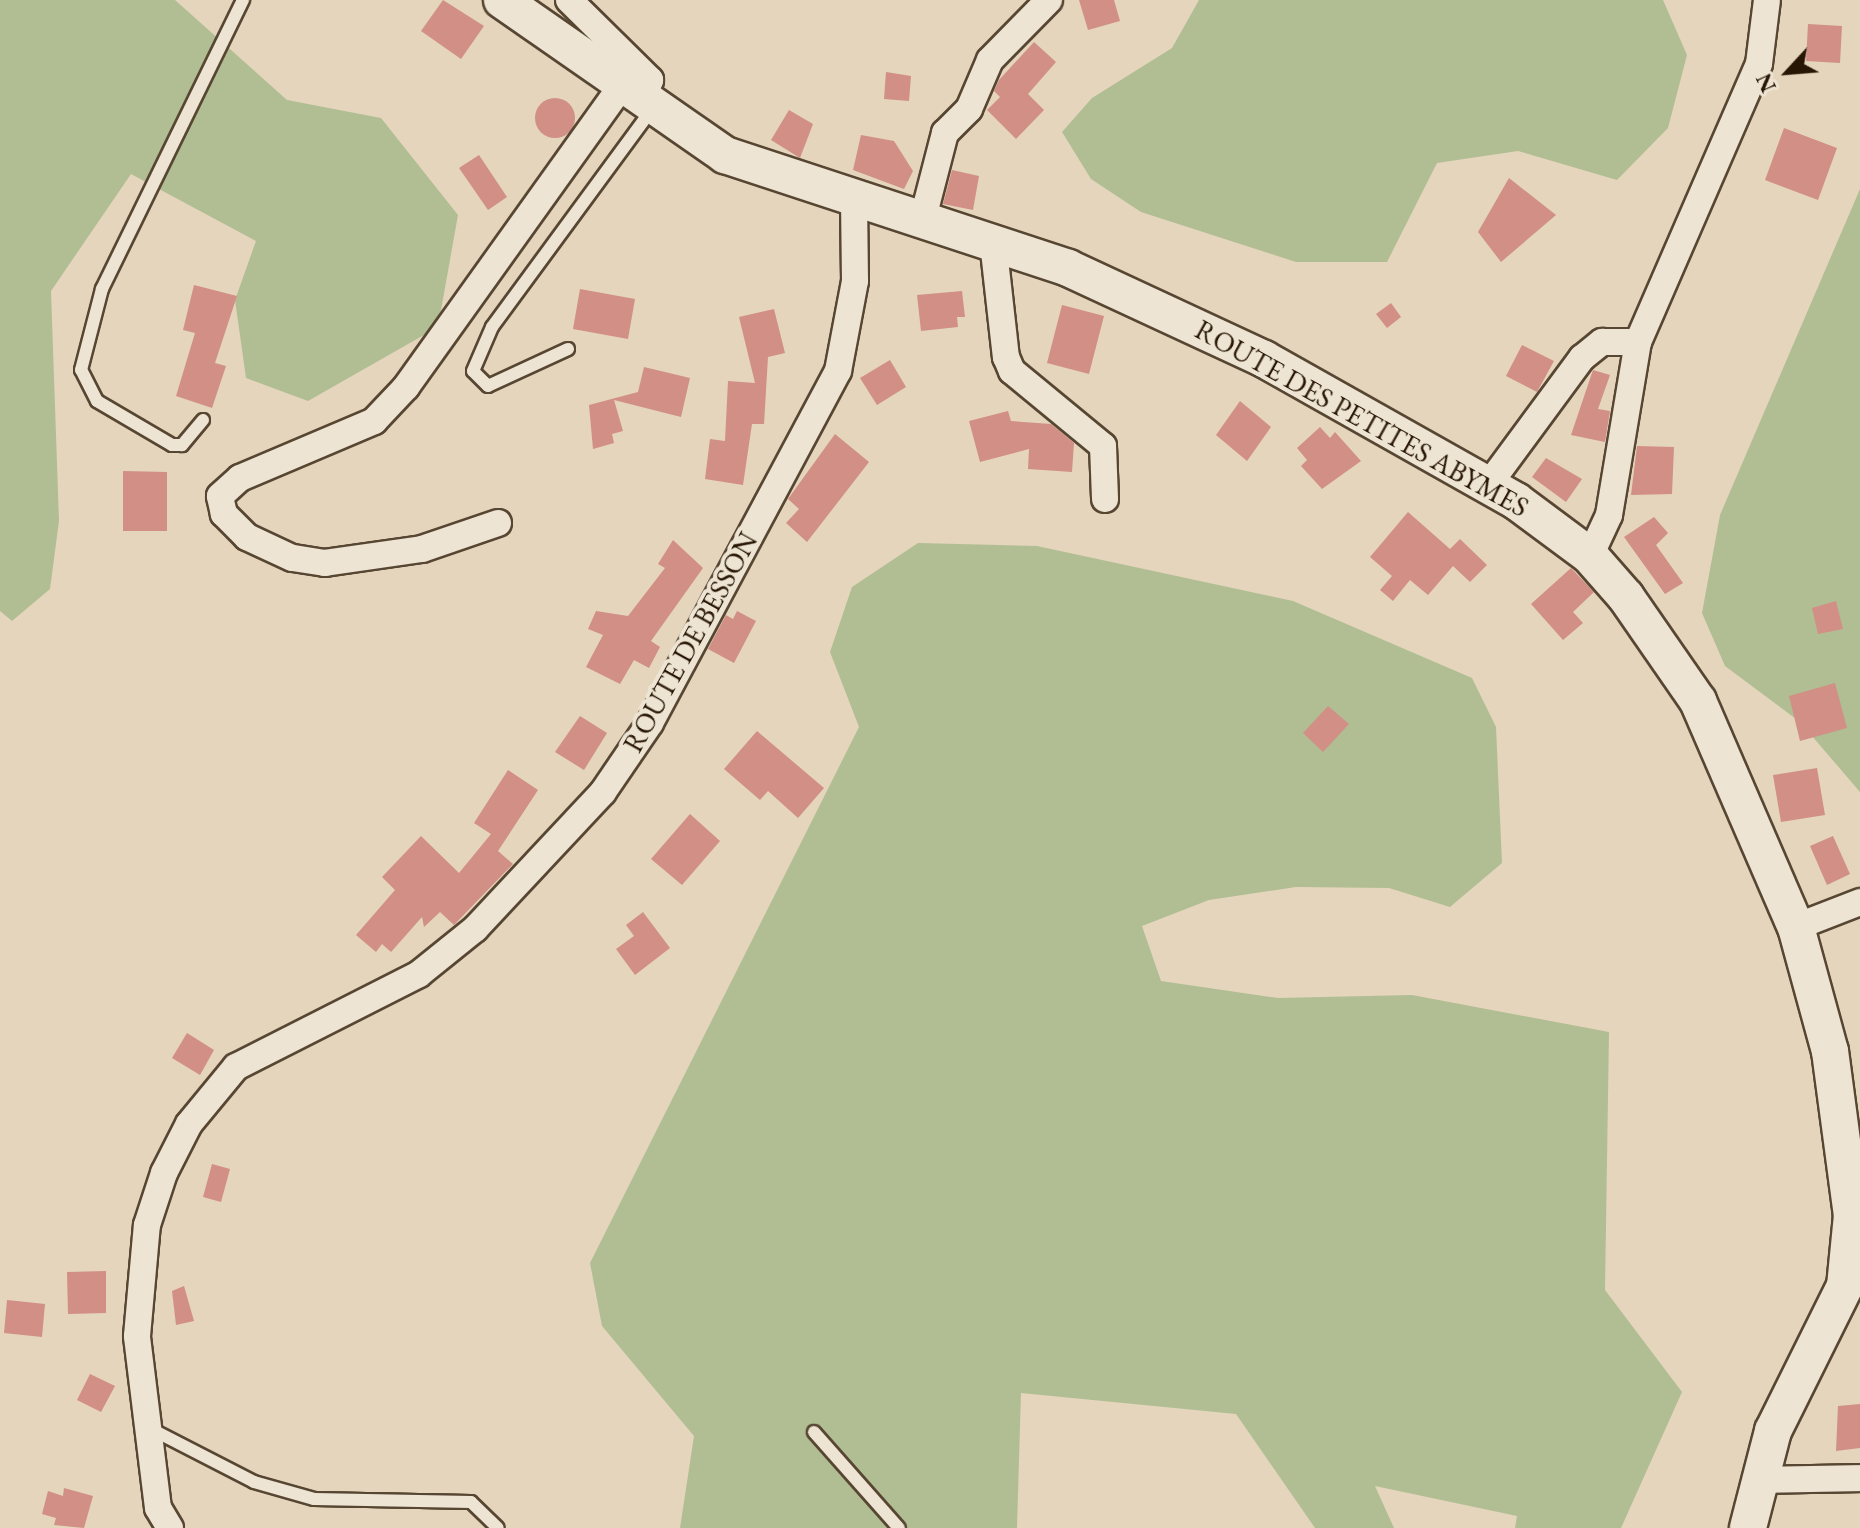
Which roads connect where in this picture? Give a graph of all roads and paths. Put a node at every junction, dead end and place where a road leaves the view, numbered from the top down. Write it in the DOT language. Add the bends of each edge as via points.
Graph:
graph roads {
  1 [pos="243,0"];
  2 [pos="502,0"];
  3 [pos="569,0"];
  4 [pos="1049,0"];
  5 [pos="1767,0"];
  6 [pos="640,97"];
  7 [pos="854,201"];
  8 [pos="923,218"];
  9 [pos="993,242"];
  10 [pos="1638,342"];
  11 [pos="568,349"];
  12 [pos="203,420"];
  13 [pos="1489,484"];
  14 [pos="1105,499"];
  15 [pos="498,523"];
  16 [pos="1590,556"];
  17 [pos="1860,902"];
  18 [pos="1796,927"];
  19 [pos="144,1425"];
  20 [pos="814,1432"];
  21 [pos="1860,1478"];
  22 [pos="1756,1480"];
  23 [pos="170,1528"];
  24 [pos="498,1528"];
  25 [pos="899,1528"];
  26 [pos="1748,1528"];
  1 -- 12 [label="lane" via="102,289 81,370 97,401 172,445 182,445"];
  2 -- 6 [label="main road"];
  3 -- 6 [label="street" via="650,80"];
  4 -- 8 [label="street" via="990,60 969,109 945,133"];
  5 -- 10 [label="street" via="1759,64"];
  6 -- 7 [label="main road" via="725,155"];
  6 -- 11 [label="lane" via="492,327 473,371 488,386"];
  6 -- 15 [label="street" via="374,421 240,478 220,496 224,514 247,537 292,558 325,563 422,549"];
  7 -- 8 [label="main road, ROUTE DES PETITES ABYMES"];
  7 -- 19 [label="street, ROUTE DE BESSON" via="855,281 838,371 650,723 603,792 475,929 430,965 236,1067 189,1124 147,1225 137,1336"];
  8 -- 9 [label="main road, ROUTE DES PETITES ABYMES"];
  9 -- 13 [label="main road, ROUTE DES PETITES ABYMES" via="1191,322"];
  9 -- 14 [label="street" via="1012,371 1103,446"];
  10 -- 13 [label="street" via="1602,342 1582,358"];
  10 -- 16 [label="street" via="1609,515"];
  13 -- 16 [label="main road, ROUTE DES PETITES ABYMES"];
  16 -- 18 [label="main road, ROUTE DES PETITES ABYMES" via="1664,643 1698,701"];
  17 -- 18 [label="street"];
  18 -- 22 [label="main road, ROUTE DES PETITES ABYMES" via="1830,1051 1852,1215 1850,1266 1833,1321 1773,1431"];
  19 -- 23 [label="street, ROUTE DE BESSON" via="158,1508"];
  19 -- 24 [label="lane" via="254,1482 314,1499 471,1502"];
  20 -- 25 [label="lane"];
  21 -- 22 [label="street"];
  22 -- 26 [label="main road, ROUTE DES PETITES ABYMES"];
}
